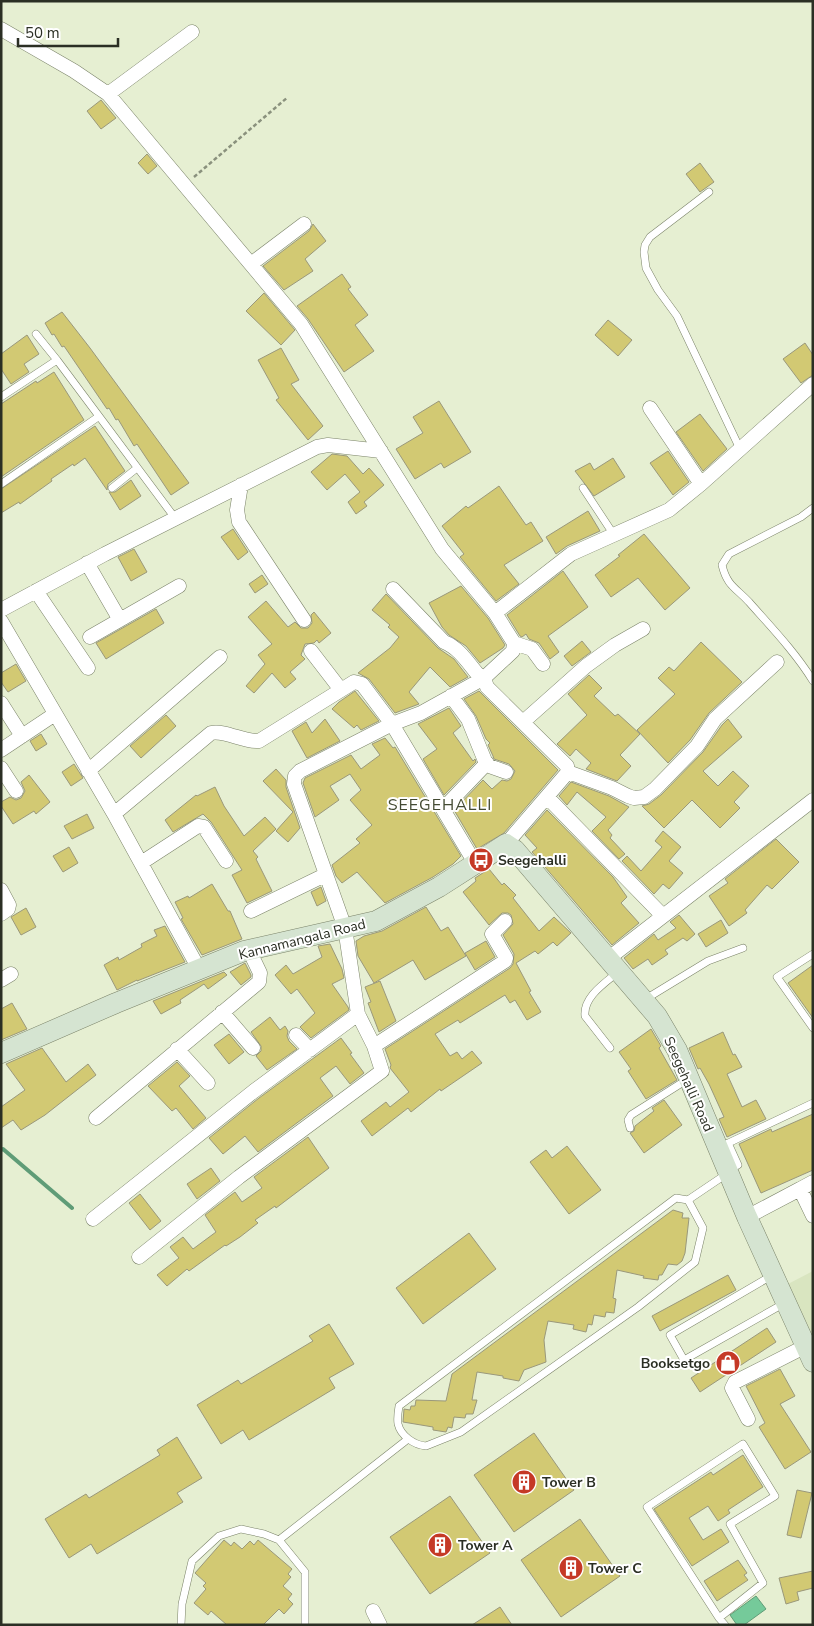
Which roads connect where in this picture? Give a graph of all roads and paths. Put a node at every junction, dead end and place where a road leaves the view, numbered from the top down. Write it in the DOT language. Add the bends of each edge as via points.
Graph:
graph roads {
  1 [pos="1,29"];
  2 [pos="192,32"];
  3 [pos="108,94"];
  4 [pos="288,97"];
  5 [pos="184,185"];
  6 [pos="709,192"];
  7 [pos="304,224"];
  8 [pos="251,264"];
  9 [pos="36,334"];
  10 [pos="56,360"];
  11 [pos="813,384"];
  12 [pos="1,397"];
  13 [pos="650,408"];
  14 [pos="98,417"];
  15 [pos="740,449"];
  16 [pos="381,451"];
  17 [pos="137,468"];
  18 [pos="1,484"];
  19 [pos="701,484"];
  20 [pos="240,485"];
  21 [pos="112,488"];
  22 [pos="583,488"];
  23 [pos="813,508"];
  24 [pos="175,518"];
  25 [pos="614,535"];
  26 [pos="88,564"];
  27 [pos="179,586"];
  28 [pos="392,589"];
  29 [pos="36,591"];
  30 [pos="1,610"];
  31 [pos="495,613"];
  32 [pos="120,620"];
  33 [pos="304,620"];
  34 [pos="1,621"];
  35 [pos="643,629"];
  36 [pos="90,637"];
  37 [pos="514,643"];
  38 [pos="311,651"];
  39 [pos="220,657"];
  40 [pos="777,662"];
  41 [pos="544,664"];
  42 [pos="88,668"];
  43 [pos="482,678"];
  44 [pos="813,681"];
  45 [pos="341,690"];
  46 [pos="451,696"];
  47 [pos="1,703"];
  48 [pos="55,714"];
  49 [pos="523,722"];
  50 [pos="392,724"];
  51 [pos="22,736"];
  52 [pos="1,750"];
  53 [pos="487,763"];
  54 [pos="1,768"];
  55 [pos="88,771"];
  56 [pos="506,772"];
  57 [pos="568,772"];
  58 [pos="16,791"];
  59 [pos="547,797"];
  60 [pos="813,800"];
  61 [pos="443,809"];
  62 [pos="114,814"];
  63 [pos="506,844"];
  64 [pos="226,861"];
  65 [pos="141,863"];
  66 [pos="476,863"];
  67 [pos="325,875"];
  68 [pos="1,890"];
  69 [pos="251,911"];
  70 [pos="1,914"];
  71 [pos="663,916"];
  72 [pos="506,921"];
  73 [pos="345,928"];
  74 [pos="743,948"];
  75 [pos="249,950"];
  76 [pos="813,954"];
  77 [pos="614,965"];
  78 [pos="199,969"];
  79 [pos="644,1000"];
  80 [pos="222,1012"];
  81 [pos="358,1014"];
  82 [pos="813,1028"];
  83 [pos="296,1035"];
  84 [pos="374,1046"];
  85 [pos="254,1048"];
  86 [pos="610,1048"];
  87 [pos="177,1050"];
  88 [pos="310,1050"];
  89 [pos="1,1053"];
  90 [pos="688,1079"];
  91 [pos="208,1083"];
  92 [pos="813,1103"];
  93 [pos="96,1118"];
  94 [pos="630,1128"];
  95 [pos="723,1146"];
  96 [pos="727,1172"];
  97 [pos="813,1182"];
  98 [pos="800,1189"];
  99 [pos="688,1200"];
  100 [pos="747,1216"];
  101 [pos="813,1216"];
  102 [pos="93,1219"];
  103 [pos="139,1257"];
  104 [pos="773,1275"];
  105 [pos="786,1302"];
  106 [pos="809,1354"];
  107 [pos="748,1419"];
  108 [pos="408,1439"];
  109 [pos="278,1540"];
  110 [pos="373,1611"];
  111 [pos="719,1618"];
  112 [pos="181,1625"];
  113 [pos="305,1625"];
  114 [pos="380,1625"];
  115 [pos="725,1625"];
  1 -- 3 [label="street"];
  2 -- 3 [label="street"];
  3 -- 5 [label="street"];
  4 -- 5 [label="path"];
  5 -- 8 [label="street"];
  6 -- 15 [label="lane" via="650,237 645,245 644,260 658,290 677,316"];
  7 -- 8 [label="street"];
  8 -- 16 [label="street" via="301,324"];
  9 -- 10 [label="lane"];
  10 -- 12 [label="lane"];
  10 -- 14 [label="lane"];
  11 -- 15 [label="street"];
  13 -- 19 [label="street"];
  14 -- 17 [label="lane"];
  14 -- 18 [label="lane"];
  15 -- 19 [label="street"];
  16 -- 20 [label="street" via="328,445 317,447"];
  16 -- 31 [label="street" via="442,549"];
  17 -- 21 [label="lane"];
  17 -- 24 [label="lane"];
  19 -- 25 [label="street" via="669,510"];
  20 -- 24 [label="street"];
  20 -- 33 [label="street" via="237,510 240,522"];
  22 -- 25 [label="lane"];
  23 -- 44 [label="lane" via="729,554 722,565 726,579"];
  24 -- 26 [label="street"];
  25 -- 31 [label="street" via="570,554"];
  26 -- 29 [label="street"];
  26 -- 32 [label="street"];
  27 -- 32 [label="street"];
  28 -- 43 [label="street" via="444,642 457,649"];
  29 -- 30 [label="street"];
  29 -- 42 [label="street"];
  31 -- 37 [label="street"];
  32 -- 36 [label="street"];
  34 -- 48 [label="street"];
  35 -- 49 [label="street" via="586,666"];
  37 -- 41 [label="street" via="532,649"];
  37 -- 43 [label="street" via="513,650"];
  38 -- 45 [label="street"];
  39 -- 55 [label="street"];
  40 -- 57 [label="street" via="715,719 697,746 644,797 634,798"];
  43 -- 46 [label="street"];
  43 -- 49 [label="street"];
  45 -- 50 [label="street" via="354,682 362,684"];
  45 -- 62 [label="street" via="259,741 211,733"];
  46 -- 50 [label="street"];
  46 -- 53 [label="street" via="468,719"];
  47 -- 51 [label="street"];
  48 -- 51 [label="street"];
  48 -- 55 [label="street"];
  49 -- 57 [label="street" via="567,766"];
  50 -- 61 [label="street"];
  50 -- 67 [label="street" via="294,776"];
  51 -- 52 [label="street"];
  53 -- 56 [label="street"];
  53 -- 61 [label="street"];
  54 -- 58 [label="street"];
  55 -- 62 [label="street"];
  57 -- 59 [label="street, Kannamangala Road"];
  59 -- 63 [label="street, Kannamangala Road"];
  59 -- 71 [label="street"];
  60 -- 71 [label="street"];
  61 -- 66 [label="street"];
  62 -- 65 [label="street"];
  63 -- 66 [label="main road, Kannamangala Road"];
  63 -- 77 [label="main road, Seegehalli Road" via="515,850"];
  64 -- 65 [label="street" via="204,827 198,826"];
  65 -- 78 [label="street"];
  66 -- 73 [label="main road, Kannamangala Road" via="440,887 376,921"];
  67 -- 69 [label="street"];
  67 -- 73 [label="street"];
  68 -- 70 [label="street" via="9,905"];
  71 -- 77 [label="street"];
  72 -- 84 [label="street" via="492,934 505,961"];
  73 -- 75 [label="main road, Kannamangala Road"];
  73 -- 81 [label="street"];
  74 -- 79 [label="lane" via="708,961"];
  75 -- 78 [label="main road, Kannamangala Road"];
  75 -- 80 [label="street" via="260,973 259,982"];
  76 -- 82 [label="lane" via="777,977"];
  77 -- 79 [label="main road, Seegehalli Road"];
  77 -- 86 [label="lane" via="585,1010"];
  78 -- 89 [label="main road, Kannamangala Road"];
  79 -- 90 [label="main road, Seegehalli Road" via="677,1050"];
  80 -- 85 [label="street"];
  80 -- 87 [label="street"];
  81 -- 84 [label="street"];
  81 -- 88 [label="street"];
  83 -- 88 [label="street"];
  84 -- 103 [label="street" via="382,1071 239,1177"];
  87 -- 91 [label="street"];
  87 -- 93 [label="street"];
  88 -- 102 [label="street" via="254,1090"];
  90 -- 94 [label="lane" via="631,1115 628,1120"];
  90 -- 95 [label="main road, Seegehalli Road"];
  92 -- 95 [label="lane"];
  95 -- 96 [label="main road, Seegehalli Road"];
  96 -- 99 [label="lane"];
  96 -- 100 [label="main road, Seegehalli Road"];
  97 -- 98 [label="street"];
  98 -- 100 [label="street"];
  98 -- 101 [label="street"];
  99 -- 108 [label="lane" via="676,1198 399,1406 398,1425"];
  99 -- 108 [label="lane" via="703,1228 695,1262 638,1307 461,1432 426,1446"];
  100 -- 104 [label="main road, Seegehalli Road"];
  104 -- 105 [label="main road, Seegehalli Road"];
  104 -- 105 [label="lane" via="670,1335 684,1360"];
  105 -- 106 [label="main road, Seegehalli Road"];
  106 -- 107 [label="street" via="734,1382 732,1388"];
  108 -- 109 [label="lane"];
  109 -- 112 [label="lane" via="241,1529 218,1536 192,1561 182,1604"];
  109 -- 113 [label="lane" via="305,1572"];
  110 -- 114 [label="street"];
  111 -- 111 [label="lane" via="647,1507 743,1444 775,1496 730,1524 764,1584"];
  111 -- 115 [label="lane"];
}
